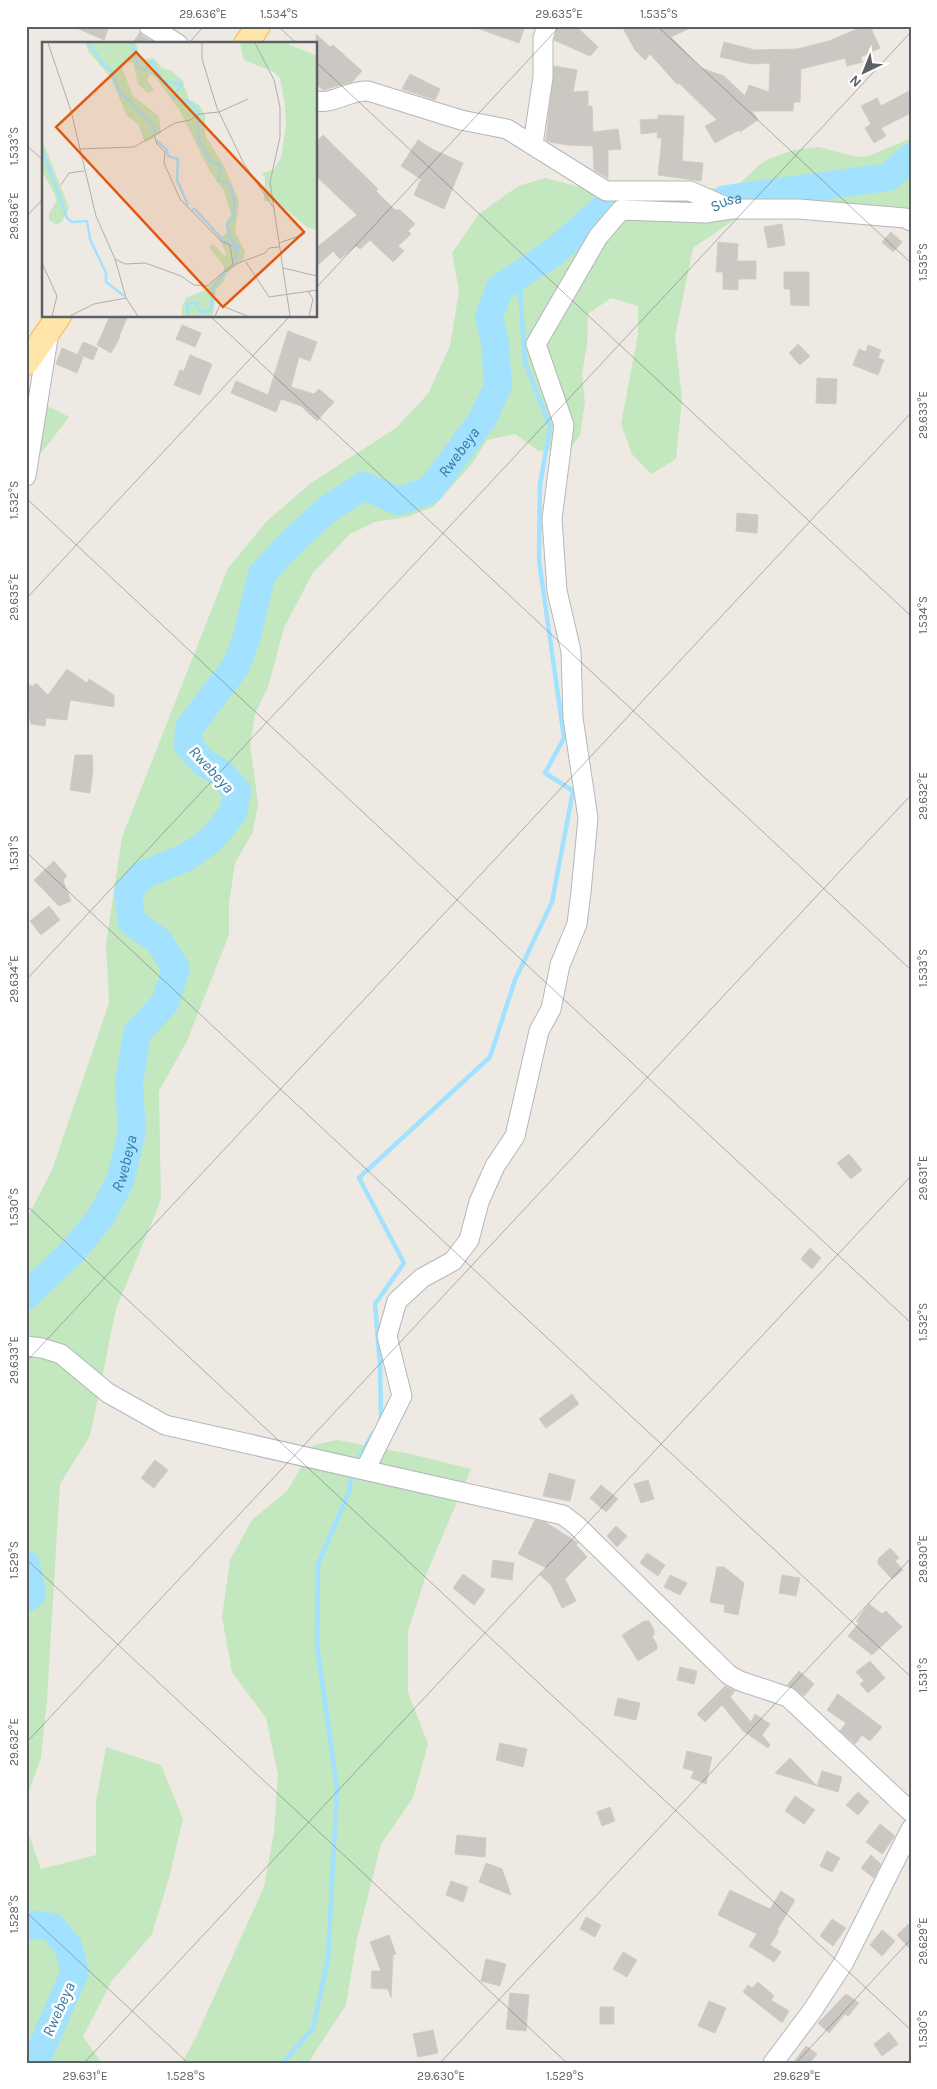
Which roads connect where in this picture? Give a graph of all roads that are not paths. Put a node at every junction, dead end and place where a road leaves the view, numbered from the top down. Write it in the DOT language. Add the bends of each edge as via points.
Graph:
graph roads {
  1 [pos="149,26"];
  2 [pos="258,26"];
  3 [pos="547,26"];
  4 [pos="175,42"];
  5 [pos="247,42"];
  6 [pos="318,100"];
  7 [pos="533,144"];
  8 [pos="731,209"];
  9 [pos="911,221"];
  10 [pos="54,323"];
  11 [pos="26,363"];
  12 [pos="26,476"];
  13 [pos="26,1346"];
  14 [pos="365,1470"];
  15 [pos="911,1812"];
  16 [pos="911,1830"];
  17 [pos="773,2063"];
  1 -- 4 [label="street"];
  2 -- 5 [label="main road"];
  3 -- 7 [label="street" via="543,38 543,77"];
  6 -- 7 [label="street" via="328,102 359,90 368,91 462,120 507,129"];
  7 -- 8 [label="street" via="606,191 690,191"];
  8 -- 9 [label="street" via="798,209"];
  8 -- 14 [label="street" via="705,213 621,210 598,237 536,344 564,425 552,519 557,591 571,651 573,718 588,818 577,924 560,966 551,1009 539,1031 515,1136 495,1166 479,1202 469,1240 453,1261 422,1278 398,1301 387,1336 402,1396"];
  10 -- 11 [label="main road"];
  10 -- 12 [label="street"];
  13 -- 14 [label="street" via="60,1354 108,1393 165,1424"];
  14 -- 15 [label="street" via="564,1515 729,1675 788,1696"];
  16 -- 17 [label="street" via="844,1962"];
}
